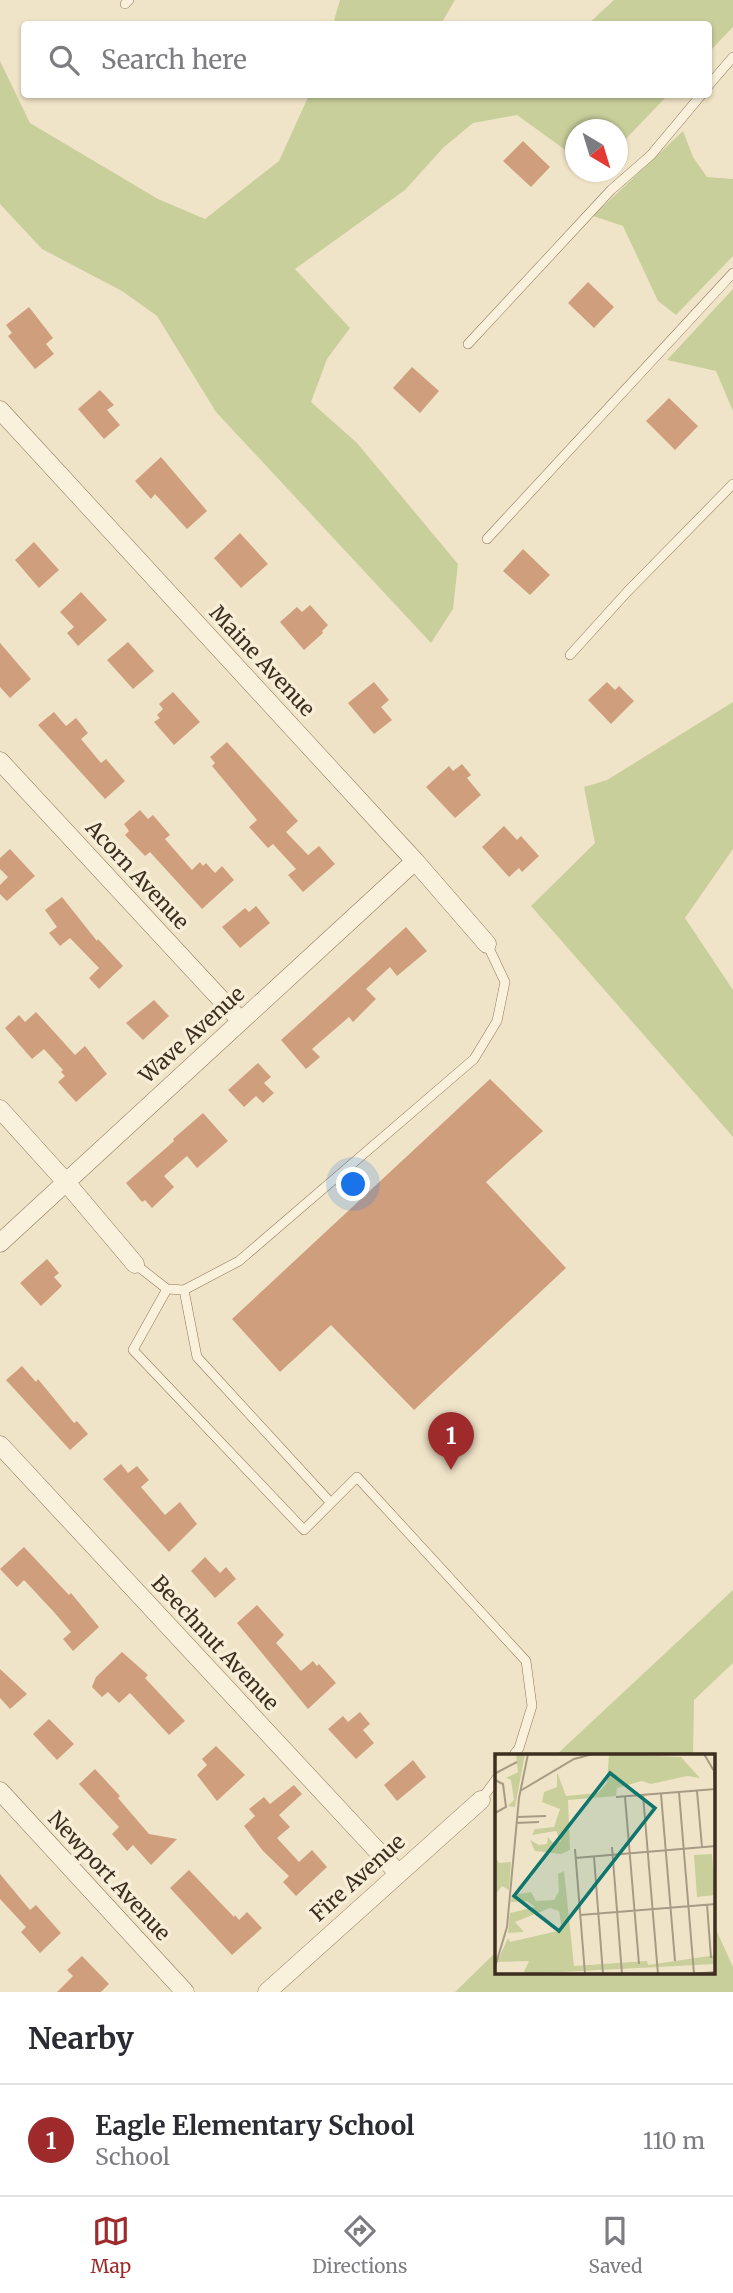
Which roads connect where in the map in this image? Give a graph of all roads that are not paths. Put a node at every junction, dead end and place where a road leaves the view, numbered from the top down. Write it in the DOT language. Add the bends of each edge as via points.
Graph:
graph roads {
  1 [pos="733,57"];
  2 [pos="712,82"];
  3 [pos="699,98"];
  4 [pos="733,273"];
  5 [pos="468,344"];
  6 [pos="0,411"];
  7 [pos="733,484"];
  8 [pos="487,539"];
  9 [pos="570,655"];
  10 [pos="0,761"];
  11 [pos="415,861"];
  12 [pos="487,944"];
  13 [pos="241,1021"];
  14 [pos="0,1109"];
  15 [pos="65,1181"];
  16 [pos="0,1243"];
  17 [pos="135,1265"];
  18 [pos="167,1289"];
  19 [pos="184,1290"];
  20 [pos="0,1445"];
  21 [pos="331,1503"];
  22 [pos="514,1754"];
  23 [pos="495,1781"];
  24 [pos="0,1791"];
  25 [pos="481,1800"];
  26 [pos="398,1872"];
  27 [pos="185,1992"];
  28 [pos="267,1992"];
  1 -- 2 [label="lane"];
  3 -- 5 [label="lane" via="651,155 611,190"];
  4 -- 8 [label="lane"];
  6 -- 11 [label="street, Maine Avenue"];
  7 -- 9 [label="lane"];
  10 -- 13 [label="street, Acorn Avenue"];
  11 -- 12 [label="street, Maine Avenue"];
  11 -- 13 [label="street, Wave Avenue"];
  12 -- 19 [label="lane" via="505,982 497,1021 474,1059 239,1261"];
  13 -- 15 [label="street, Wave Avenue"];
  14 -- 15 [label="street"];
  15 -- 16 [label="street, Wave Avenue"];
  15 -- 17 [label="street"];
  17 -- 18 [label="lane"];
  18 -- 19 [label="lane"];
  18 -- 21 [label="lane" via="133,1350 304,1530"];
  19 -- 21 [label="lane" via="197,1357"];
  20 -- 26 [label="street, Beechnut Avenue"];
  21 -- 22 [label="lane" via="357,1477 526,1661 532,1706"];
  23 -- 25 [label="lane"];
  24 -- 27 [label="street, Newport Avenue"];
  25 -- 26 [label="street, Fire Avenue"];
  26 -- 28 [label="street, Fire Avenue"];
}
